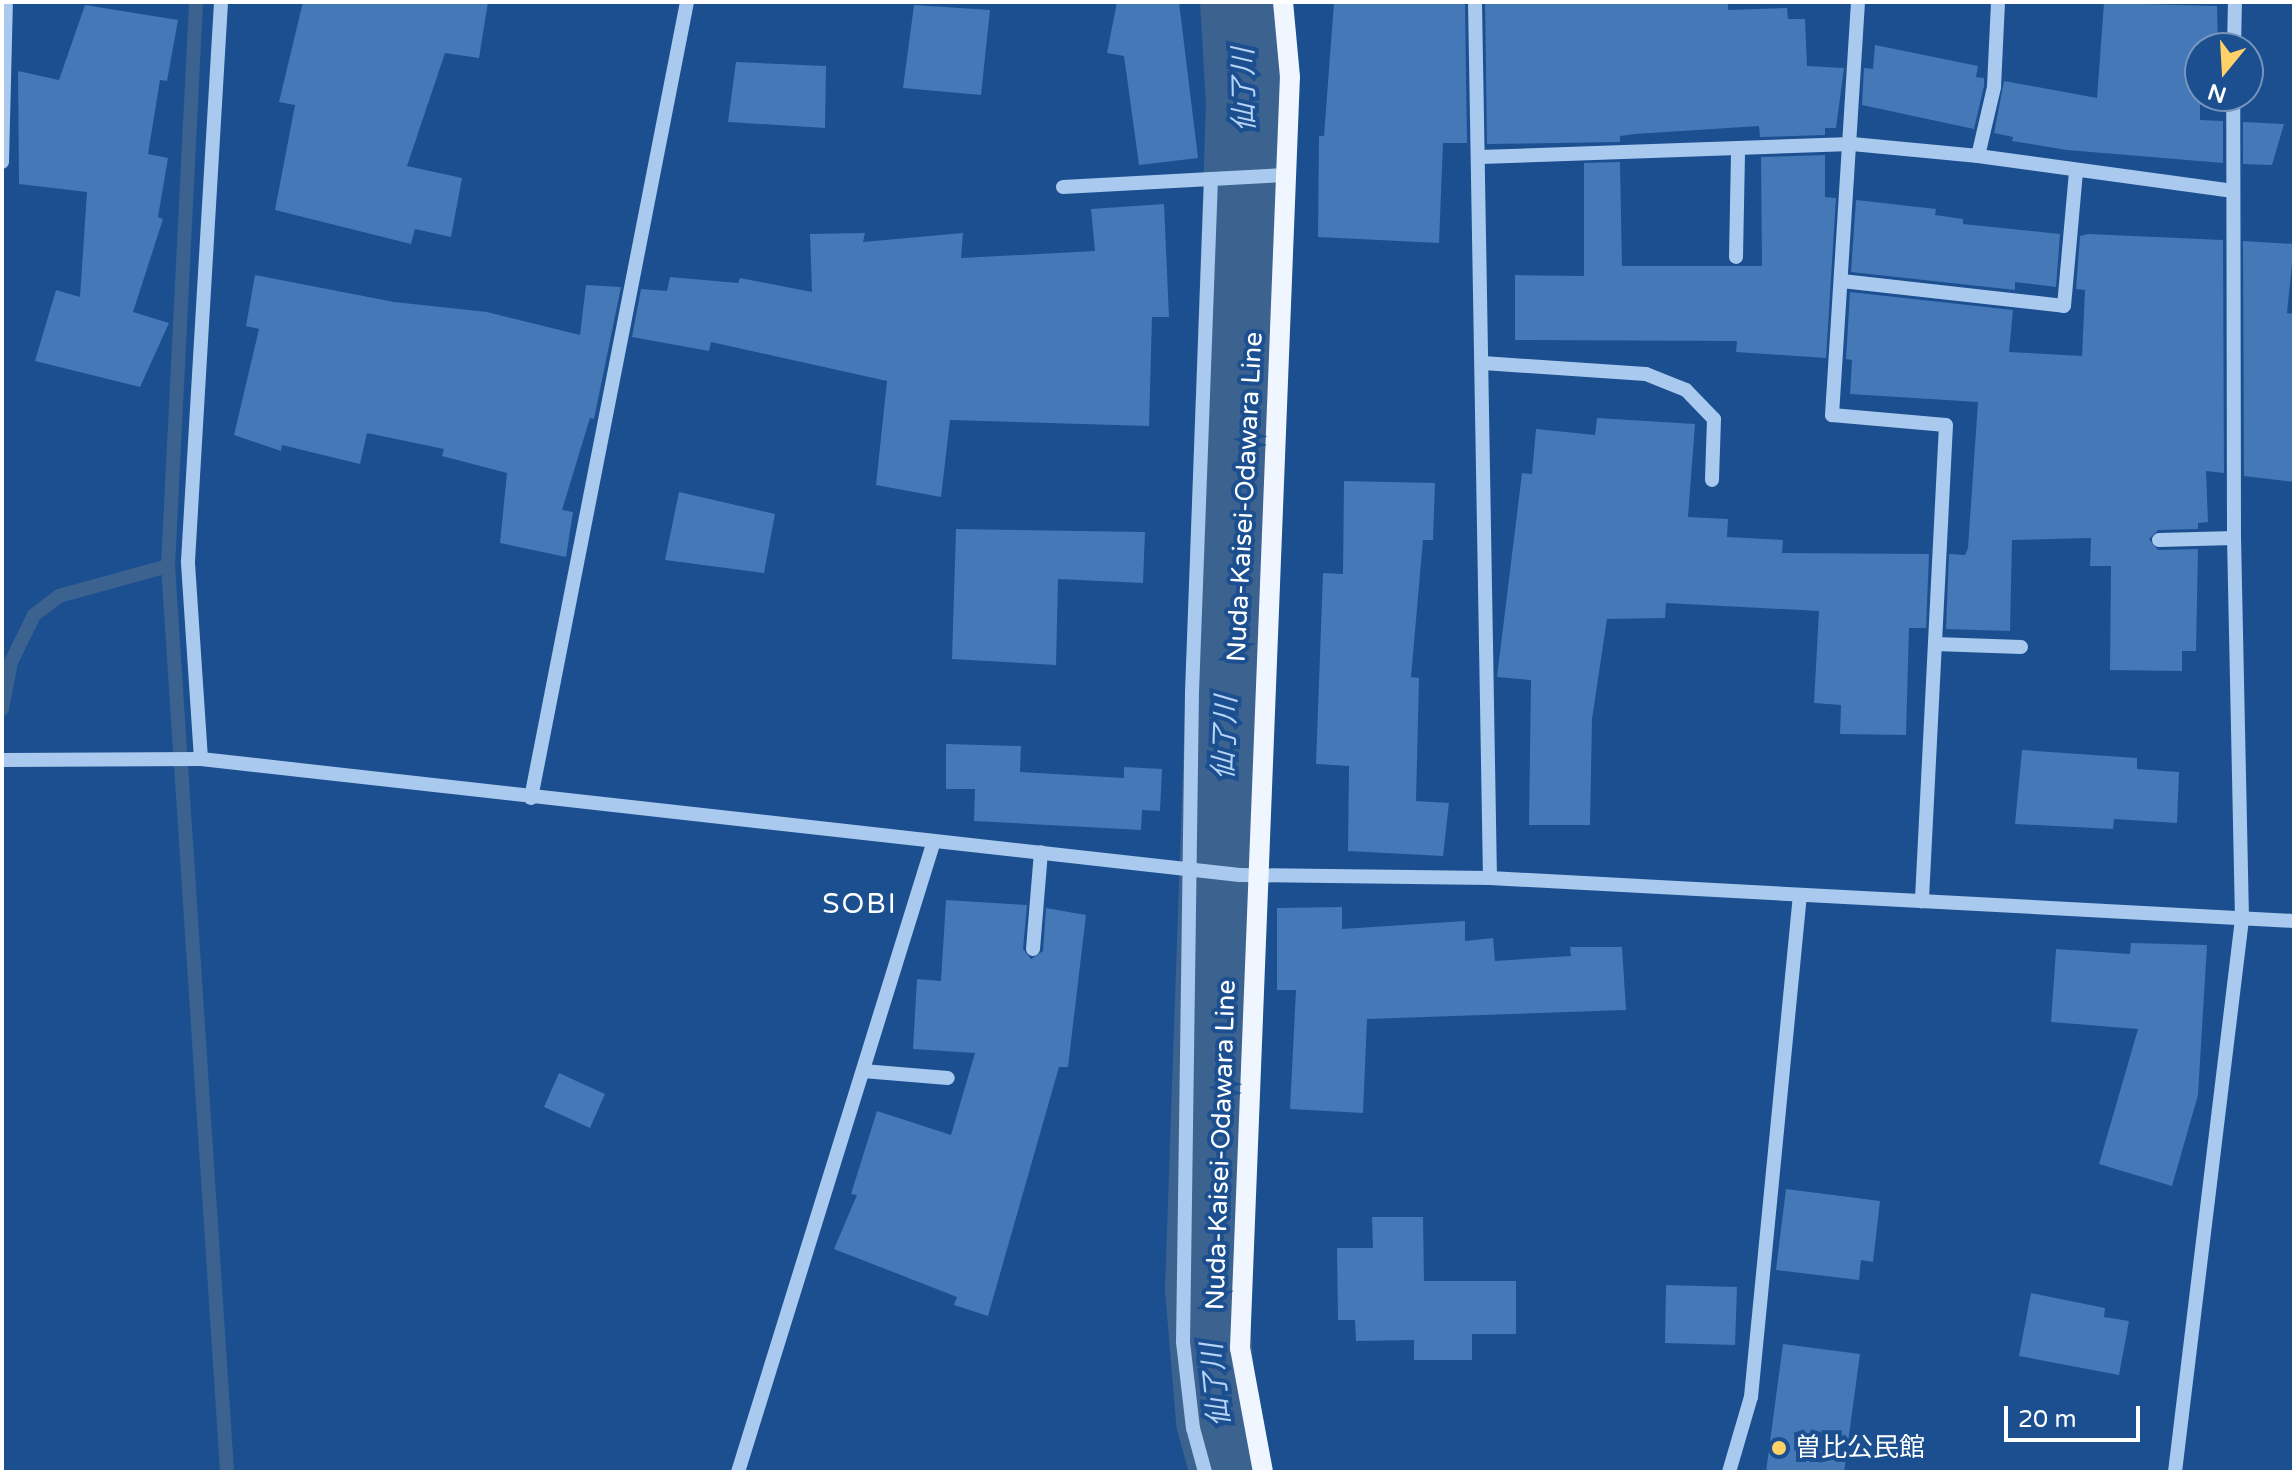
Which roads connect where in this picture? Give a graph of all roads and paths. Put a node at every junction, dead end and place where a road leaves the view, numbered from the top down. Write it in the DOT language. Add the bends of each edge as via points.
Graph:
graph roads {
  1 [pos="6,2"];
  2 [pos="221,2"];
  3 [pos="687,2"];
  4 [pos="1283,2"];
  5 [pos="1475,2"];
  6 [pos="1858,2"];
  7 [pos="1998,2"];
  8 [pos="2235,2"];
  9 [pos="2234,32"];
  10 [pos="2233,112"];
  11 [pos="1852,144"];
  12 [pos="1738,148"];
  13 [pos="1978,156"];
  14 [pos="1480,157"];
  15 [pos="2,162"];
  16 [pos="2076,172"];
  17 [pos="1276,175"];
  18 [pos="1214,178"];
  19 [pos="1063,187"];
  20 [pos="2232,191"];
  21 [pos="1736,257"];
  22 [pos="1842,281"];
  23 [pos="1483,363"];
  24 [pos="1712,480"];
  25 [pos="2234,538"];
  26 [pos="2159,540"];
  27 [pos="1935,644"];
  28 [pos="2021,647"];
  29 [pos="201,759"];
  30 [pos="2,760"];
  31 [pos="531,798"];
  32 [pos="933,844"];
  33 [pos="1041,852"];
  34 [pos="1189,868"];
  35 [pos="1248,875"];
  36 [pos="1490,878"];
  37 [pos="1800,895"];
  38 [pos="1922,901"];
  39 [pos="2242,919"];
  40 [pos="2294,921"];
  41 [pos="1033,949"];
  42 [pos="863,1071"];
  43 [pos="948,1078"];
  44 [pos="738,1472"];
  45 [pos="1205,1472"];
  46 [pos="1263,1472"];
  47 [pos="1729,1472"];
  48 [pos="2175,1472"];
  1 -- 15 [label="street"];
  2 -- 29 [label="street" via="188,561"];
  3 -- 31 [label="street"];
  4 -- 17 [label="main road, Nuda-Kaisei-Odawara Line" via="1290,77"];
  5 -- 14 [label="street"];
  6 -- 11 [label="street"];
  7 -- 13 [label="street" via="1994,87"];
  8 -- 9 [label="street"];
  10 -- 20 [label="street"];
  11 -- 12 [label="street"];
  11 -- 13 [label="street"];
  11 -- 22 [label="street"];
  12 -- 14 [label="street"];
  12 -- 21 [label="street"];
  13 -- 16 [label="street"];
  14 -- 23 [label="street"];
  16 -- 20 [label="street"];
  16 -- 22 [label="street" via="2064,306"];
  17 -- 18 [label="street"];
  17 -- 35 [label="main road, Nuda-Kaisei-Odawara Line"];
  18 -- 19 [label="street"];
  18 -- 34 [label="street"];
  20 -- 25 [label="street"];
  22 -- 27 [label="street" via="1832,415 1946,425"];
  23 -- 24 [label="street" via="1646,374 1686,390 1714,419"];
  23 -- 36 [label="street"];
  25 -- 26 [label="street"];
  25 -- 39 [label="street"];
  27 -- 28 [label="street"];
  27 -- 38 [label="street"];
  29 -- 30 [label="street"];
  29 -- 31 [label="street"];
  31 -- 32 [label="street"];
  32 -- 33 [label="street"];
  32 -- 42 [label="street"];
  33 -- 34 [label="street"];
  33 -- 41 [label="street"];
  34 -- 35 [label="street"];
  34 -- 45 [label="street" via="1183,1342 1193,1428"];
  35 -- 36 [label="street"];
  35 -- 46 [label="main road, Nuda-Kaisei-Odawara Line" via="1240,1348"];
  36 -- 37 [label="street"];
  37 -- 38 [label="street"];
  37 -- 47 [label="street" via="1751,1397"];
  38 -- 39 [label="street"];
  39 -- 40 [label="street"];
  39 -- 48 [label="street"];
  42 -- 43 [label="street"];
  42 -- 44 [label="street"];
}
